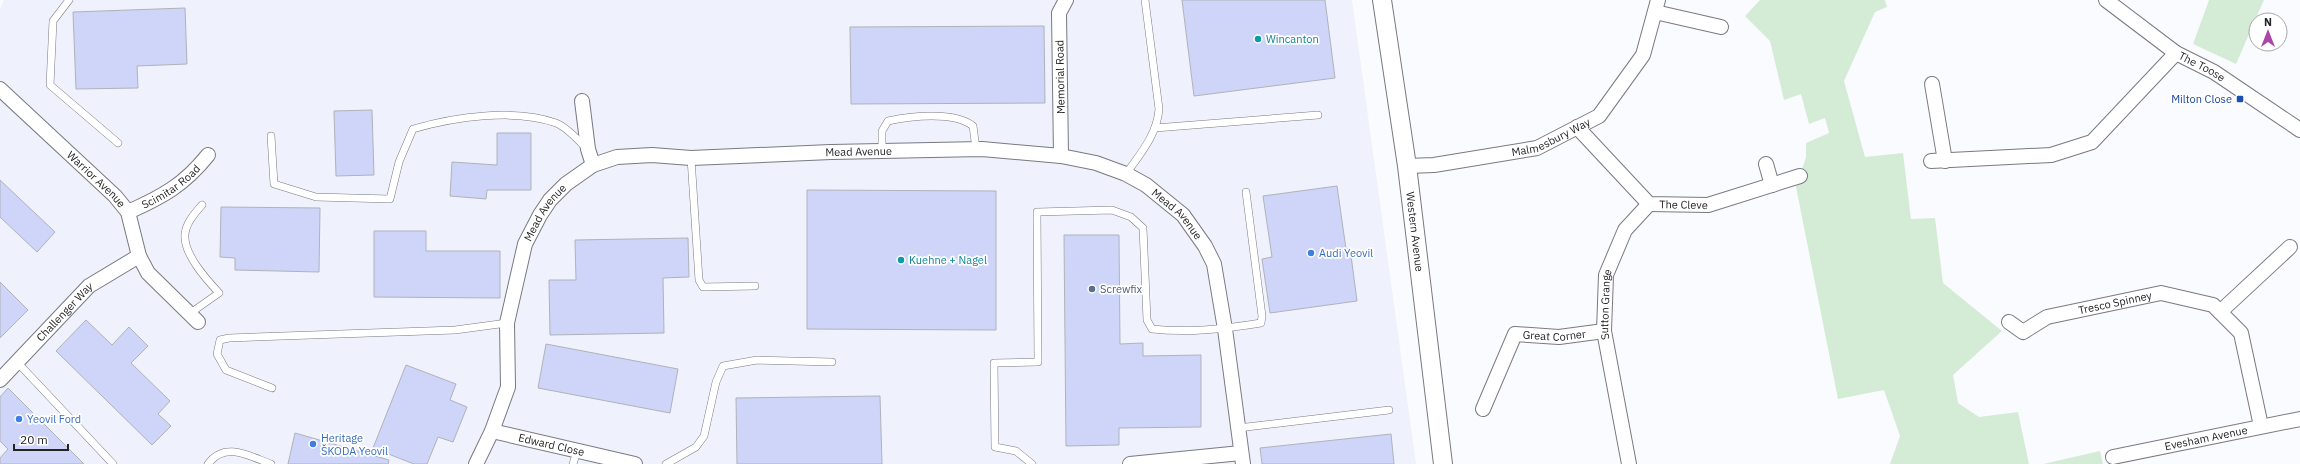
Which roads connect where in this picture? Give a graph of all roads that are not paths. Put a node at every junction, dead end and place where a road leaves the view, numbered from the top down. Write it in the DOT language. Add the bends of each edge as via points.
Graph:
graph roads {
  1 [pos="69,0"];
  2 [pos="1066,0"];
  3 [pos="1145,0"];
  4 [pos="1382,0"];
  5 [pos="2106,0"];
  6 [pos="1657,6"];
  7 [pos="1721,27"];
  8 [pos="2176,53"];
  9 [pos="1932,84"];
  10 [pos="0,89"];
  11 [pos="582,101"];
  12 [pos="1318,115"];
  13 [pos="1577,127"];
  14 [pos="1155,128"];
  15 [pos="2300,129"];
  16 [pos="271,136"];
  17 [pos="118,143"];
  18 [pos="588,149"];
  19 [pos="976,149"];
  20 [pos="882,152"];
  21 [pos="208,155"];
  22 [pos="1061,156"];
  23 [pos="691,158"];
  24 [pos="1931,161"];
  25 [pos="1945,161"];
  26 [pos="1766,164"];
  27 [pos="594,165"];
  28 [pos="1407,166"];
  29 [pos="1126,174"];
  30 [pos="1800,176"];
  31 [pos="1772,185"];
  32 [pos="1246,192"];
  33 [pos="1649,204"];
  34 [pos="202,205"];
  35 [pos="128,212"];
  36 [pos="2290,246"];
  37 [pos="139,256"];
  38 [pos="755,286"];
  39 [pos="2220,312"];
  40 [pos="194,318"];
  41 [pos="2009,322"];
  42 [pos="507,323"];
  43 [pos="1226,329"];
  44 [pos="1604,331"];
  45 [pos="17,362"];
  46 [pos="832,362"];
  47 [pos="0,380"];
  48 [pos="272,388"];
  49 [pos="1483,409"];
  50 [pos="1389,410"];
  51 [pos="2300,419"];
  52 [pos="2261,426"];
  53 [pos="1238,428"];
  54 [pos="492,431"];
  55 [pos="575,457"];
  56 [pos="2113,457"];
  57 [pos="1242,459"];
  58 [pos="113,464"];
  59 [pos="208,464"];
  60 [pos="271,464"];
  61 [pos="476,464"];
  62 [pos="635,464"];
  63 [pos="666,464"];
  64 [pos="1032,464"];
  65 [pos="1130,464"];
  66 [pos="1443,464"];
  67 [pos="1629,464"];
  1 -- 17 [label="lane" via="52,21 50,85"];
  2 -- 22 [label="street, Memorial Road" via="1059,13"];
  3 -- 14 [label="lane" via="1159,109"];
  4 -- 28 [label="street, Western Avenue"];
  5 -- 8 [label="street, The Toose"];
  6 -- 7 [label="street, Malmesbury Way"];
  6 -- 13 [label="street, Malmesbury Way" via="1643,54 1599,116"];
  8 -- 15 [label="street, The Toose" via="2214,72"];
  8 -- 25 [label="street" via="2092,142 2051,155"];
  9 -- 25 [label="street"];
  10 -- 35 [label="street, Warrior Avenue" via="115,196"];
  11 -- 18 [label="street"];
  12 -- 14 [label="lane"];
  13 -- 28 [label="street, Malmesbury Way" via="1537,148 1434,165"];
  13 -- 33 [label="street, The Cleve"];
  14 -- 29 [label="lane" via="1149,142"];
  16 -- 18 [label="lane" via="274,184 316,197 390,199 399,162 413,129 437,122 475,116 523,117 558,124"];
  18 -- 27 [label="street"];
  19 -- 20 [label="street, Mead Avenue"];
  19 -- 20 [label="lane" via="973,126 965,119 904,118 888,121 882,131"];
  19 -- 22 [label="street, Mead Avenue"];
  20 -- 23 [label="street, Mead Avenue"];
  21 -- 35 [label="street, Scimitar Road" via="192,175 178,185 156,200"];
  22 -- 29 [label="street, Mead Avenue" via="1096,163"];
  23 -- 27 [label="street, Mead Avenue" via="652,155 616,157"];
  23 -- 38 [label="lane" via="699,280 703,287"];
  24 -- 25 [label="street"];
  26 -- 31 [label="street"];
  27 -- 42 [label="street, Mead Avenue" via="566,184 540,215 525,244"];
  28 -- 66 [label="street, Western Avenue"];
  29 -- 43 [label="street, Mead Avenue" via="1146,185 1183,215 1206,246 1214,264"];
  30 -- 31 [label="street, The Cleve"];
  31 -- 33 [label="street, The Cleve" via="1708,205"];
  32 -- 43 [label="lane" via="1261,323"];
  33 -- 44 [label="street, Sutton Grange" via="1625,230 1606,276"];
  34 -- 40 [label="lane" via="191,218 185,234 189,252 205,278 220,293"];
  35 -- 37 [label="street, Warrior Avenue"];
  36 -- 39 [label="street"];
  37 -- 40 [label="street, Warrior Avenue" via="148,273"];
  37 -- 45 [label="street, Challenger Way" via="89,286"];
  39 -- 41 [label="street, Tresco Spinney" via="2213,305 2161,293 2047,317 2023,332"];
  39 -- 52 [label="street, Tresco Spinney" via="2241,333"];
  42 -- 48 [label="lane" via="455,330 220,340 217,354 226,370"];
  42 -- 54 [label="street, Mead Avenue" via="508,387"];
  43 -- 53 [label="street, Mead Avenue"];
  43 -- 64 [label="lane" via="1170,331 1152,328 1147,320 1143,228 1131,217 1112,210 1037,212 1038,362 994,364 995,447 1016,451"];
  44 -- 49 [label="street, Great Corner" via="1558,337 1515,334"];
  44 -- 67 [label="street, Sutton Grange"];
  45 -- 47 [label="street, Challenger Way"];
  45 -- 58 [label="lane"];
  46 -- 63 [label="lane" via="757,360 723,366 716,382 704,436 696,447"];
  50 -- 53 [label="lane"];
  51 -- 52 [label="street, Evesham Avenue"];
  52 -- 56 [label="street, Evesham Avenue"];
  53 -- 57 [label="street, Mead Avenue"];
  54 -- 55 [label="street, Edward Close"];
  54 -- 61 [label="street, Mead Avenue"];
  55 -- 62 [label="street, Edward Close"];
  57 -- 65 [label="street"];
  59 -- 60 [label="lane" via="216,454 225,452 236,452"];
}
